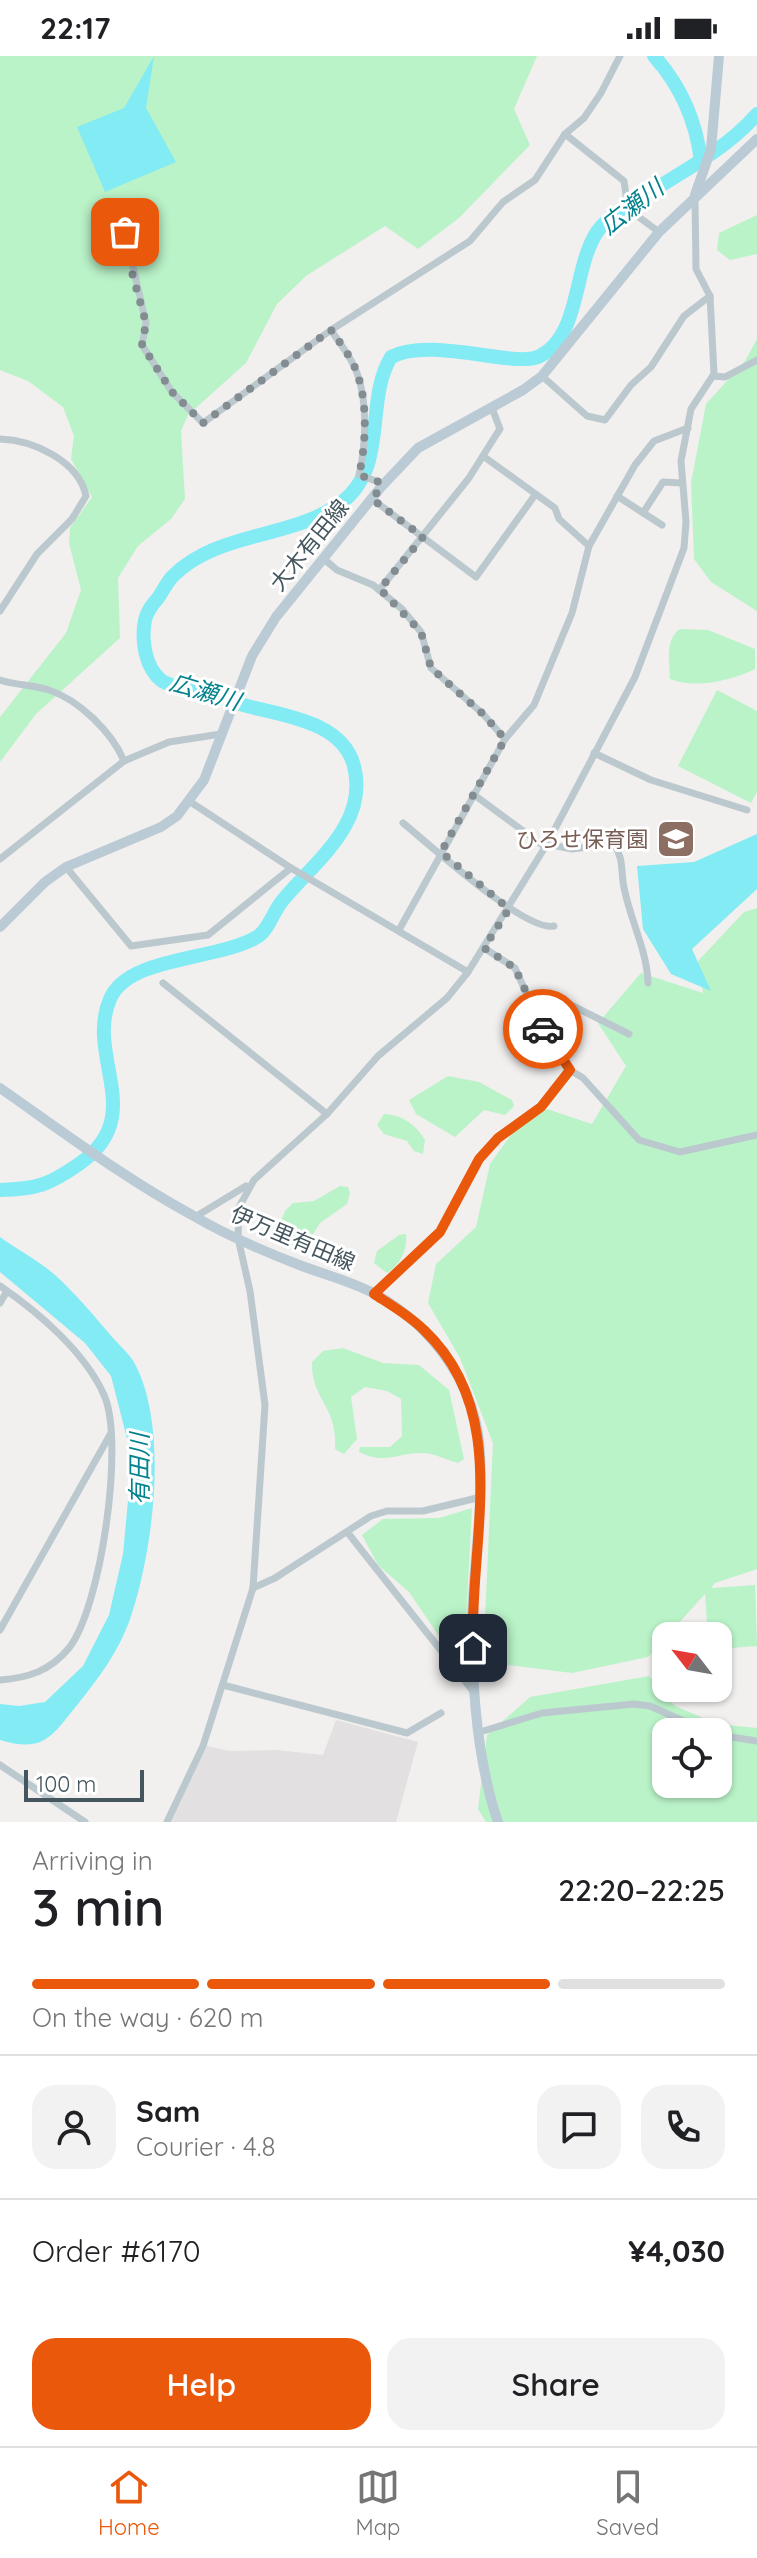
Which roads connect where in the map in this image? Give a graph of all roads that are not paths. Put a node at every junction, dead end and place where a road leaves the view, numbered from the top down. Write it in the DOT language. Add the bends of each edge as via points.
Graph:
graph roads {
  1 [pos="620,56"];
  2 [pos="719,56"];
  3 [pos="565,134"];
  4 [pos="757,139"];
  5 [pos="695,197"];
  6 [pos="125,232"];
  7 [pos="659,232"];
  8 [pos="710,296"];
  9 [pos="331,330"];
  10 [pos="757,360"];
  11 [pos="542,376"];
  12 [pos="713,376"];
  13 [pos="492,408"];
  14 [pos="688,428"];
  15 [pos="0,439"];
  16 [pos="483,456"];
  17 [pos="681,483"];
  18 [pos="380,484"];
  19 [pos="535,495"];
  20 [pos="617,496"];
  21 [pos="372,499"];
  22 [pos="643,513"];
  23 [pos="662,525"];
  24 [pos="423,537"];
  25 [pos="589,546"];
  26 [pos="324,559"];
  27 [pos="380,589"];
  28 [pos="0,611"];
  29 [pos="0,680"];
  30 [pos="221,734"];
  31 [pos="505,739"];
  32 [pos="594,753"];
  33 [pos="124,761"];
  34 [pos="473,794"];
  35 [pos="189,801"];
  36 [pos="747,810"];
  37 [pos="403,823"];
  38 [pos="546,845"];
  39 [pos="441,852"];
  40 [pos="0,859"];
  41 [pos="66,867"];
  42 [pos="291,868"];
  43 [pos="509,909"];
  44 [pos="554,926"];
  45 [pos="0,927"];
  46 [pos="399,930"];
  47 [pos="484,948"];
  48 [pos="468,972"];
  49 [pos="163,983"];
  50 [pos="648,983"];
  51 [pos="539,1021"];
  52 [pos="629,1034"];
  53 [pos="570,1070"];
  54 [pos="0,1088"];
  55 [pos="327,1114"];
  56 [pos="757,1135"];
  57 [pos="254,1180"];
  58 [pos="194,1217"];
  59 [pos="238,1238"];
  60 [pos="4,1288"];
  61 [pos="374,1294"];
  62 [pos="0,1303"];
  63 [pos="112,1431"];
  64 [pos="481,1497"];
  65 [pos="348,1533"];
  66 [pos="253,1588"];
  67 [pos="0,1630"];
  68 [pos="0,1680"];
  69 [pos="223,1685"];
  70 [pos="475,1694"];
  71 [pos="441,1713"];
  72 [pos="677,1718"];
  73 [pos="480,1732"];
  74 [pos="732,1737"];
  75 [pos="757,1741"];
  76 [pos="0,1765"];
  77 [pos="85,1822"];
  78 [pos="167,1822"];
  79 [pos="498,1822"];
  1 -- 3 [label="street" via="584,118"];
  2 -- 5 [label="main road" via="711,149"];
  3 -- 7 [label="street" via="624,181 628,209"];
  3 -- 9 [label="street" via="535,180 503,202 470,241"];
  4 -- 5 [label="main road, 大木有田線"];
  5 -- 7 [label="main road, 大木有田線"];
  5 -- 8 [label="street" via="696,269"];
  6 -- 9 [label="street" via="146,323 142,345 172,392 203,423"];
  7 -- 11 [label="main road, 大木有田線"];
  8 -- 11 [label="street" via="684,316 651,367 605,420 587,416"];
  8 -- 12 [label="street"];
  9 -- 18 [label="street" via="360,383 364,455 359,475"];
  10 -- 12 [label="street" via="725,377"];
  11 -- 13 [label="main road, 大木有田線"];
  12 -- 14 [label="street" via="691,409"];
  13 -- 16 [label="street" via="500,429"];
  13 -- 18 [label="main road, 大木有田線" via="418,448"];
  14 -- 17 [label="street"];
  14 -- 20 [label="street" via="654,441"];
  15 -- 28 [label="street" via="52,455 73,470 86,496 72,519 37,554"];
  16 -- 19 [label="street"];
  16 -- 24 [label="street"];
  17 -- 22 [label="street" via="663,482"];
  17 -- 32 [label="street" via="684,548 649,645"];
  18 -- 21 [label="main road, 大木有田線"];
  19 -- 24 [label="street" via="476,577"];
  19 -- 25 [label="street" via="555,508 556,516"];
  20 -- 22 [label="street"];
  20 -- 25 [label="street"];
  21 -- 24 [label="street"];
  21 -- 26 [label="main road, 大木有田線"];
  22 -- 23 [label="street"];
  24 -- 27 [label="street"];
  25 -- 31 [label="street" via="572,613 534,705"];
  26 -- 27 [label="street"];
  26 -- 30 [label="main road, 大木有田線" via="252,656"];
  27 -- 31 [label="street" via="421,632 431,668"];
  29 -- 33 [label="street" via="52,691 81,708 113,739"];
  30 -- 33 [label="street" via="169,742"];
  30 -- 35 [label="main road, 大木有田線" via="204,780"];
  31 -- 34 [label="street"];
  32 -- 36 [label="street" via="651,780"];
  32 -- 38 [label="street"];
  33 -- 40 [label="street"];
  34 -- 38 [label="street"];
  34 -- 39 [label="street"];
  35 -- 41 [label="main road, 大木有田線" via="161,827"];
  35 -- 42 [label="street"];
  37 -- 39 [label="street"];
  38 -- 43 [label="street"];
  38 -- 50 [label="street" via="572,849 614,844 647,961"];
  39 -- 43 [label="street"];
  39 -- 46 [label="street"];
  41 -- 42 [label="street" via="131,946 208,935"];
  41 -- 45 [label="main road, 大木有田線"];
  42 -- 46 [label="street"];
  43 -- 44 [label="street" via="542,926"];
  43 -- 47 [label="street"];
  46 -- 48 [label="street"];
  47 -- 48 [label="street"];
  47 -- 51 [label="street" via="515,968"];
  48 -- 55 [label="street" via="447,998 378,1056"];
  49 -- 55 [label="street"];
  51 -- 52 [label="street" via="569,1004"];
  51 -- 53 [label="street"];
  53 -- 56 [label="street" via="639,1140 661,1148 680,1152"];
  53 -- 61 [label="street" via="541,1107 488,1149 440,1232"];
  54 -- 58 [label="main road, 伊万里有田線" via="118,1172"];
  55 -- 57 [label="street"];
  57 -- 58 [label="street"];
  57 -- 59 [label="street" via="239,1207"];
  58 -- 59 [label="main road, 伊万里有田線"];
  59 -- 61 [label="main road, 伊万里有田線"];
  59 -- 66 [label="street" via="265,1405"];
  60 -- 62 [label="street"];
  60 -- 63 [label="street" via="95,1378 105,1396"];
  61 -- 64 [label="main road, 伊万里有田線" via="424,1330 449,1360 475,1418"];
  63 -- 67 [label="street"];
  63 -- 68 [label="street" via="105,1530 85,1621 56,1662 39,1673"];
  64 -- 65 [label="street" via="423,1511 387,1511"];
  64 -- 70 [label="main road, 伊万里有田線" via="472,1624"];
  65 -- 66 [label="street"];
  65 -- 70 [label="street"];
  66 -- 69 [label="street"];
  69 -- 71 [label="street" via="407,1733"];
  69 -- 78 [label="street" via="203,1746"];
  70 -- 73 [label="main road, 伊万里有田線"];
  72 -- 73 [label="street" via="634,1704 542,1713"];
  73 -- 79 [label="main road, 伊万里有田線"];
  74 -- 75 [label="street"];
  76 -- 77 [label="street"];
}
